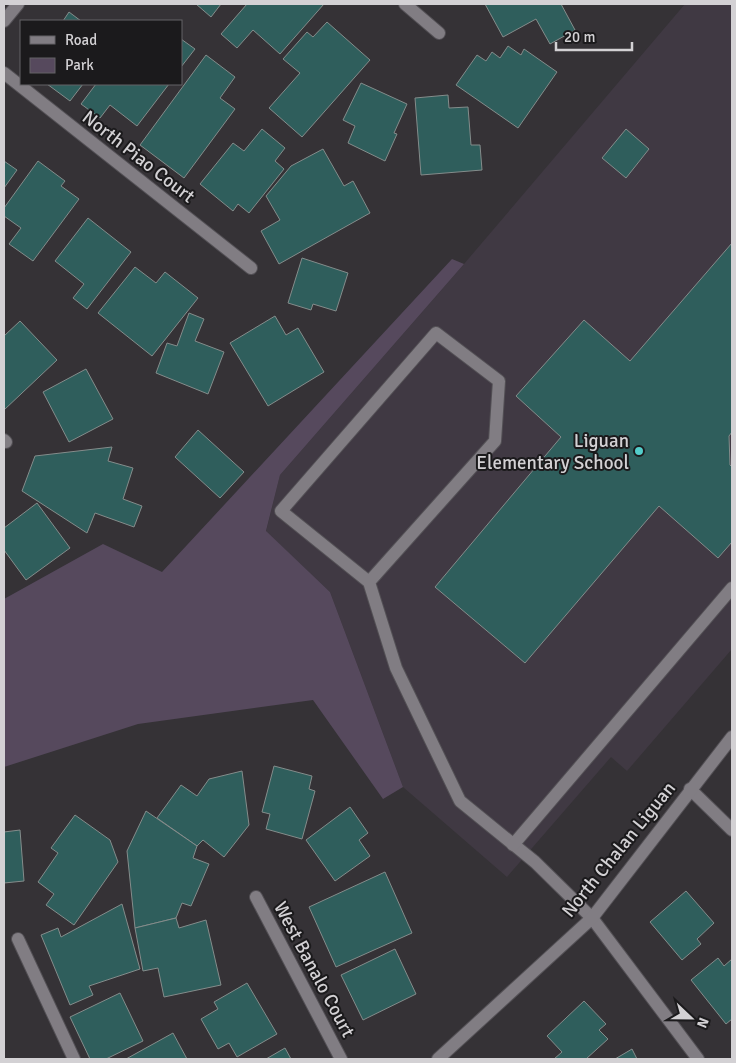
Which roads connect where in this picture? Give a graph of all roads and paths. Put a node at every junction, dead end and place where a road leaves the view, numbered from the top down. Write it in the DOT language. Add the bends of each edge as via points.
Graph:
graph roads {
  1 [pos="18,4"];
  2 [pos="406,4"];
  3 [pos="4,21"];
  4 [pos="439,33"];
  5 [pos="4,73"];
  6 [pos="250,268"];
  7 [pos="369,582"];
  8 [pos="732,588"];
  9 [pos="732,736"];
  10 [pos="690,789"];
  11 [pos="732,830"];
  12 [pos="513,845"];
  13 [pos="256,897"];
  14 [pos="592,918"];
  15 [pos="18,939"];
  16 [pos="74,1059"];
  17 [pos="342,1059"];
  18 [pos="438,1059"];
  19 [pos="698,1059"];
  1 -- 3 [label="street"];
  2 -- 4 [label="street"];
  5 -- 6 [label="street, North Piao Court"];
  7 -- 7 [label="street" via="281,511 436,333 499,381 495,441"];
  7 -- 12 [label="street" via="396,668 460,801"];
  8 -- 12 [label="street"];
  9 -- 10 [label="street, North Chalan Liguan"];
  10 -- 11 [label="street"];
  10 -- 14 [label="street, North Chalan Liguan"];
  12 -- 14 [label="street"];
  13 -- 17 [label="street, West Banalo Court"];
  14 -- 18 [label="street, North Chalan Liguan"];
  14 -- 19 [label="street"];
  15 -- 16 [label="street"];
}
